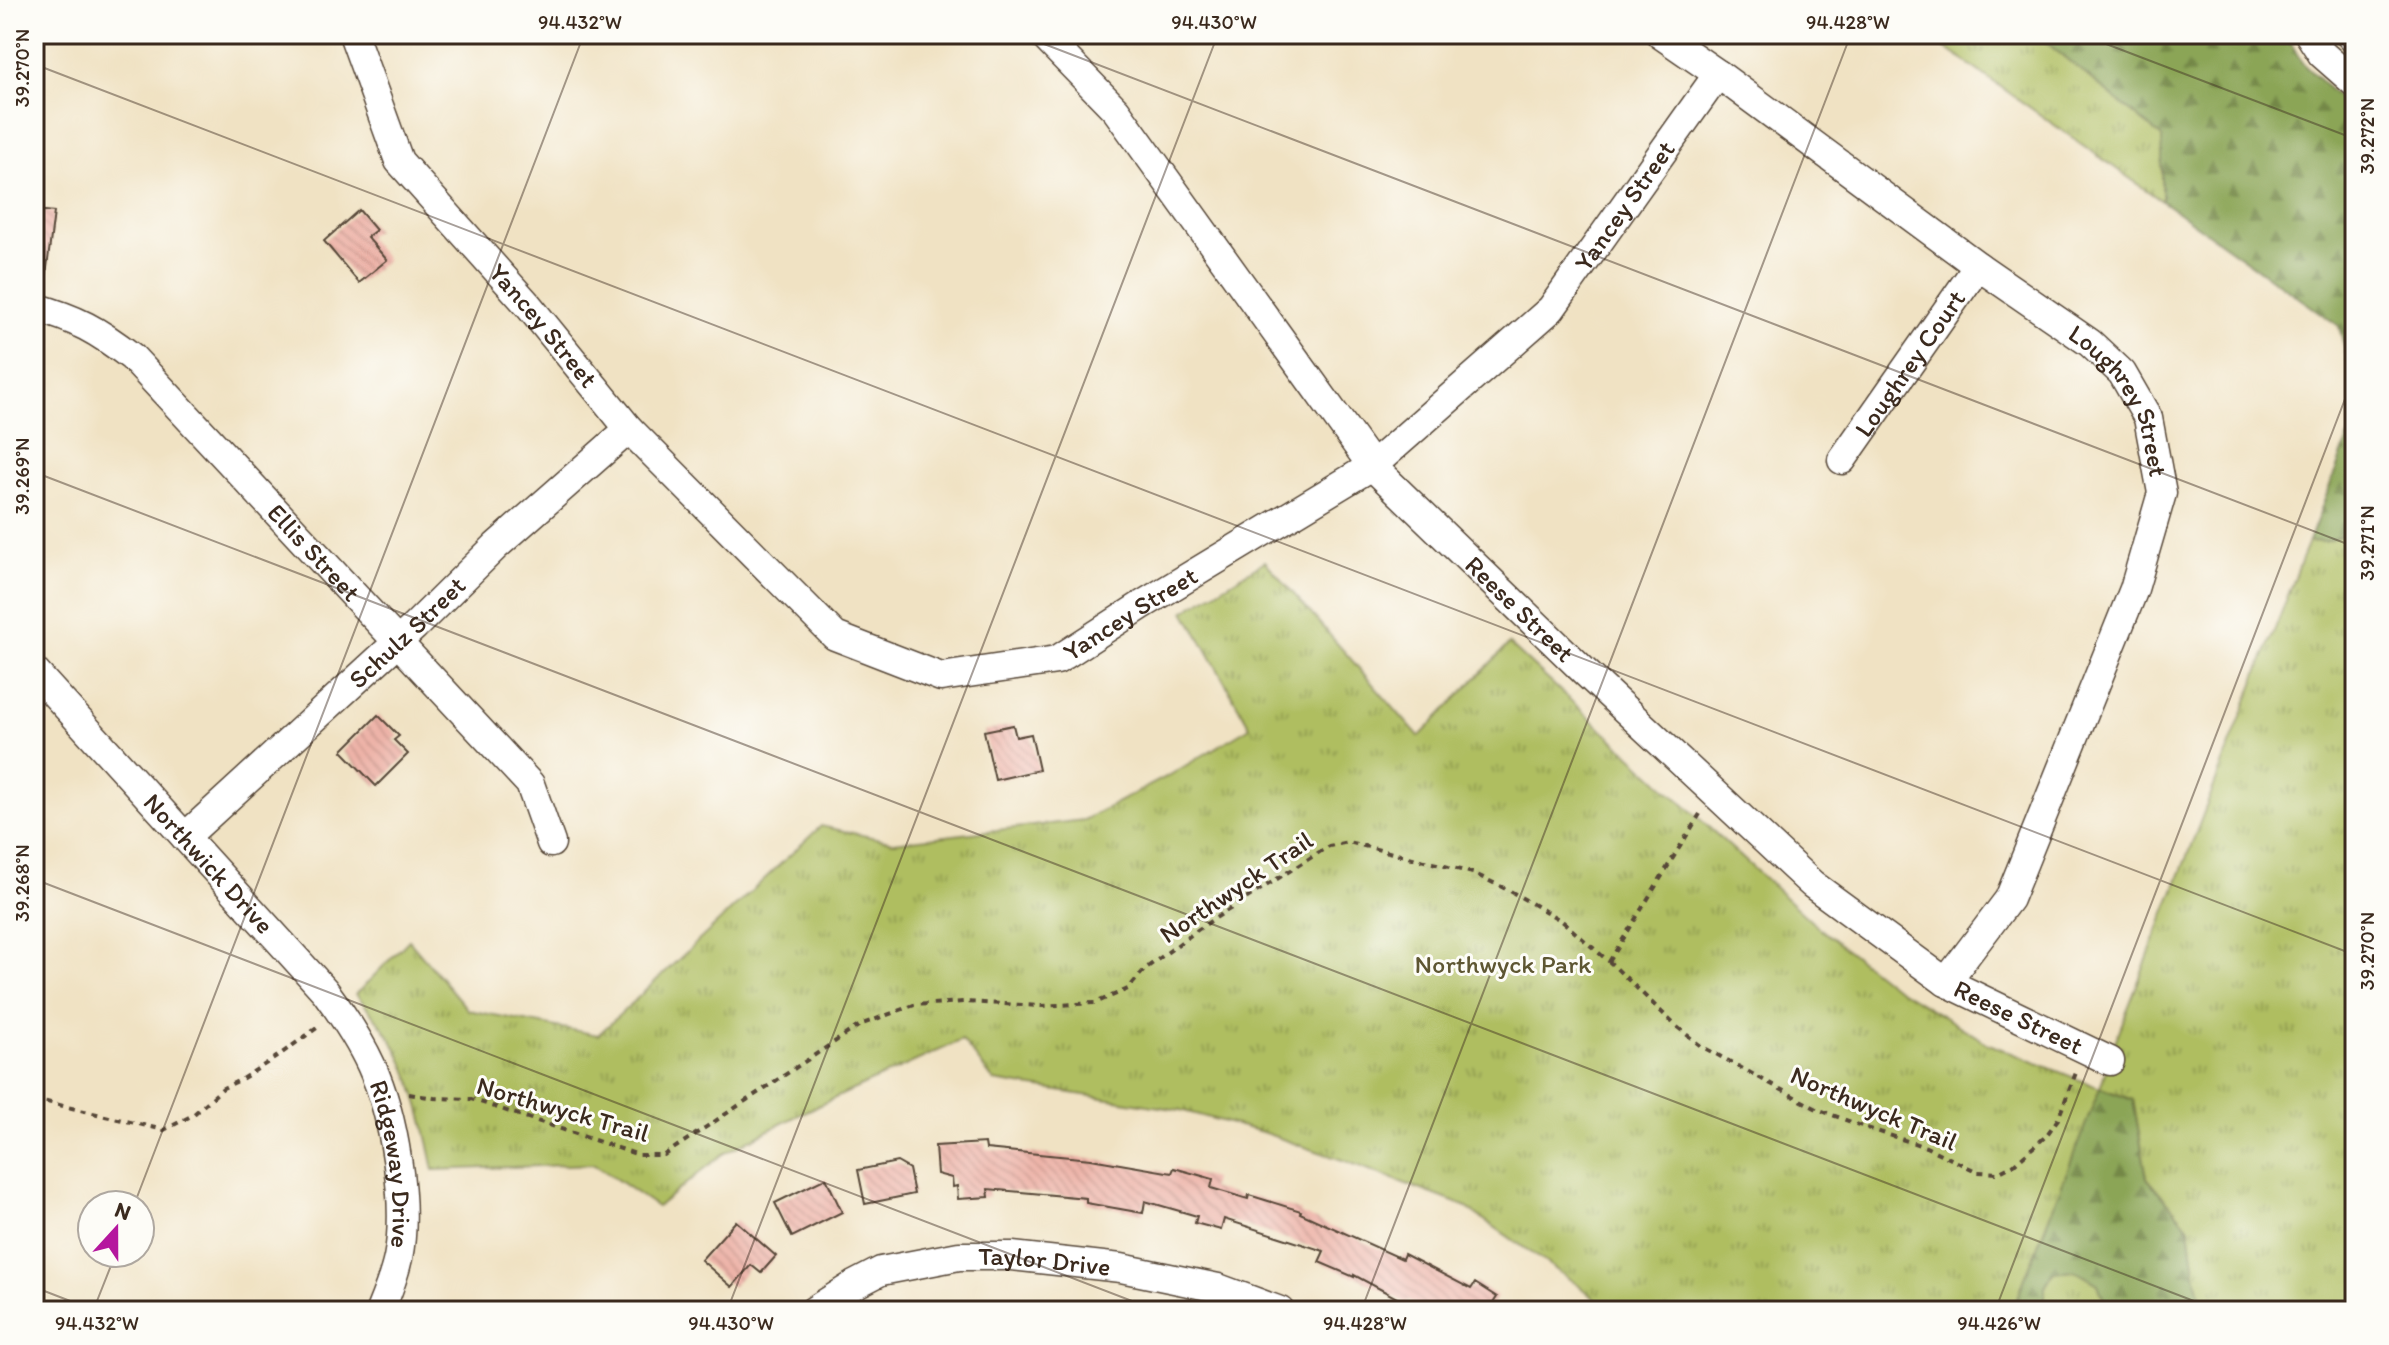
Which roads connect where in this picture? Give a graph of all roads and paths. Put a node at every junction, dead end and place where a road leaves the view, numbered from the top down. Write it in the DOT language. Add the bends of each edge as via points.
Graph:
graph roads {
  1 [pos="353,34"];
  2 [pos="1042,34"];
  3 [pos="1660,34"];
  4 [pos="2309,34"];
  5 [pos="2349,34"];
  6 [pos="2355,40"];
  7 [pos="1718,74"];
  8 [pos="2355,83"];
  9 [pos="1978,266"];
  10 [pos="34,307"];
  11 [pos="629,429"];
  12 [pos="1842,460"];
  13 [pos="1372,466"];
  14 [pos="396,643"];
  15 [pos="34,671"];
  16 [pos="1703,808"];
  17 [pos="185,837"];
  18 [pos="551,843"];
  19 [pos="1609,962"];
  20 [pos="1946,982"];
  21 [pos="311,1033"];
  22 [pos="2083,1048"];
  23 [pos="2110,1061"];
  24 [pos="371,1065"];
  25 [pos="409,1094"];
  26 [pos="34,1099"];
  27 [pos="380,1311"];
  28 [pos="813,1311"];
  29 [pos="1280,1311"];
  1 -- 11 [label="street, Yancey Street" via="399,161 528,305"];
  2 -- 13 [label="street, Reese Street" via="1116,110"];
  3 -- 7 [label="street, Loughrey Street"];
  4 -- 8 [label="street" via="2322,54"];
  5 -- 6 [label="street"];
  7 -- 9 [label="street, Loughrey Street"];
  7 -- 13 [label="street, Yancey Street" via="1551,309"];
  9 -- 12 [label="street, Loughrey Court"];
  9 -- 20 [label="street, Loughrey Street" via="2090,343 2122,373 2148,418 2162,493 2134,589 2009,899"];
  10 -- 14 [label="street, Ellis Street" via="101,333 132,357"];
  11 -- 13 [label="street, Yancey Street" via="835,636 941,677 1057,660"];
  11 -- 14 [label="street, Schulz Street"];
  13 -- 20 [label="street, Reese Street" via="1812,884"];
  14 -- 17 [label="street, Schulz Street"];
  14 -- 18 [label="street, Ellis Street" via="530,784"];
  15 -- 17 [label="street, Northwick Drive"];
  16 -- 19 [label="path"];
  17 -- 24 [label="street, Northwick Drive" via="325,991"];
  19 -- 22 [label="path, Northwyck Trail" via="1676,1026 1713,1052 1817,1109 1926,1147 1978,1172 1998,1173 2046,1136 2058,1119"];
  19 -- 25 [label="path, Northwyck Trail" via="1562,921 1473,873 1348,842 1329,846 1203,926 1145,969 1128,989 1095,1003 914,1005 860,1025 664,1155 639,1155 471,1099"];
  20 -- 22 [label="street, Reese Street"];
  21 -- 26 [label="path" via="164,1130"];
  22 -- 23 [label="street, Reese Street"];
  24 -- 27 [label="street, Ridgeway Drive" via="391,1129 402,1196 398,1258"];
  28 -- 29 [label="street, Taylor Drive" via="881,1271 959,1256 1121,1268 1218,1288"];
}
